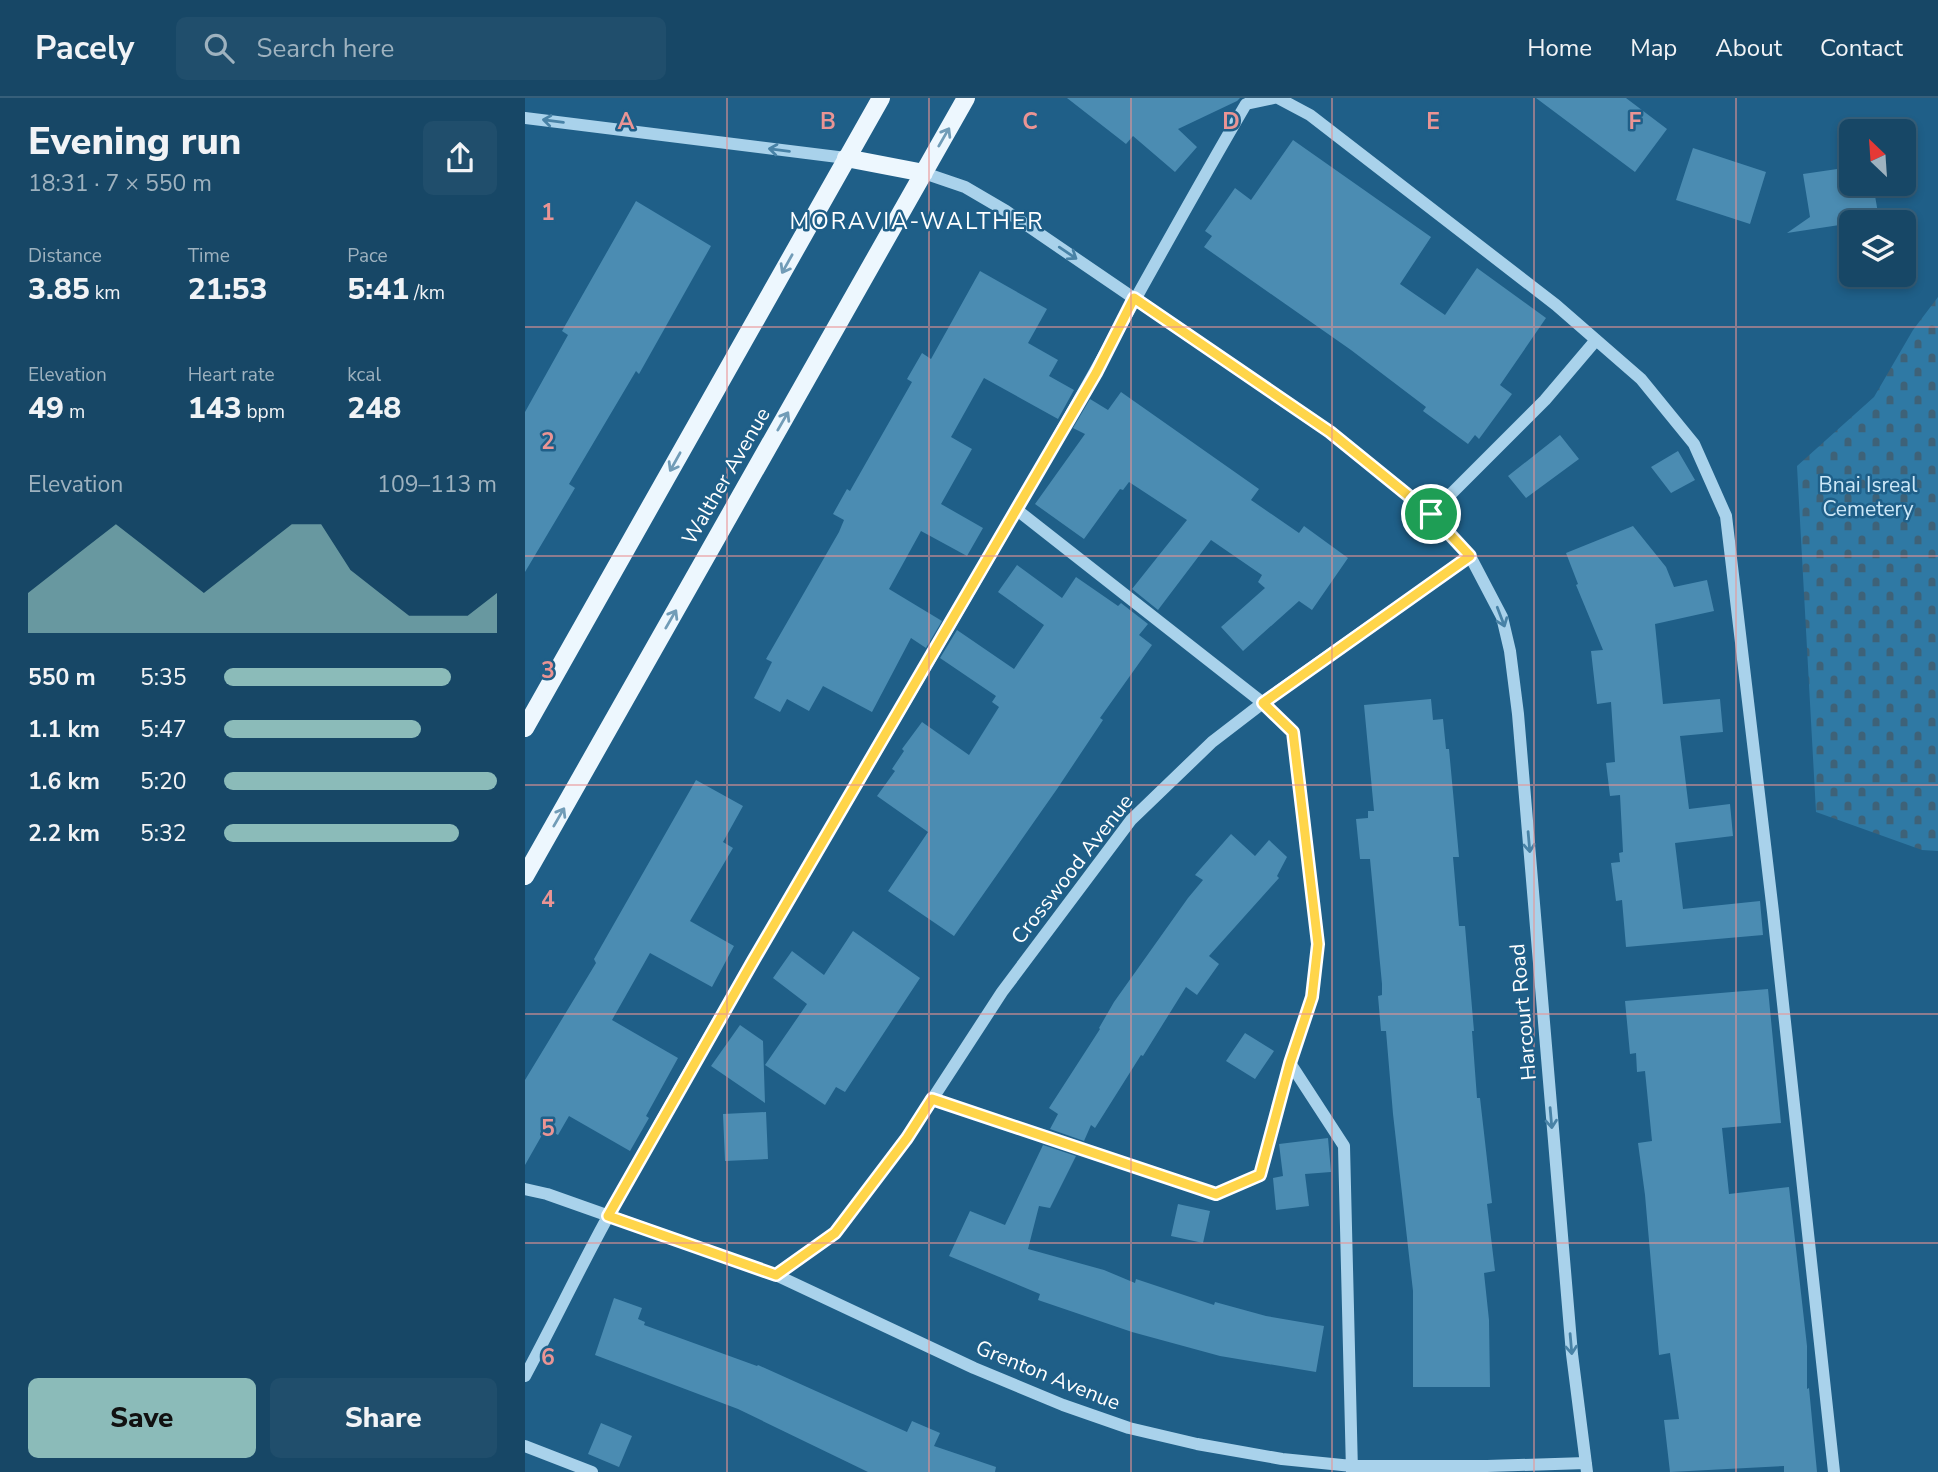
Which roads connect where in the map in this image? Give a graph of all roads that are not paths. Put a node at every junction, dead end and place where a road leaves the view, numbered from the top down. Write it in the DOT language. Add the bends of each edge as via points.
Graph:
graph roads {
  1 [pos="881,98"];
  2 [pos="966,98"];
  3 [pos="1276,98"];
  4 [pos="525,118"];
  5 [pos="846,158"];
  6 [pos="923,173"];
  7 [pos="1134,298"];
  8 [pos="1596,340"];
  9 [pos="1017,510"];
  10 [pos="1431,514"];
  11 [pos="1470,556"];
  12 [pos="1263,703"];
  13 [pos="525,728"];
  14 [pos="525,876"];
  15 [pos="1290,1063"];
  16 [pos="932,1099"];
  17 [pos="525,1189"];
  18 [pos="608,1216"];
  19 [pos="776,1275"];
  20 [pos="525,1376"];
  21 [pos="525,1446"];
  22 [pos="1586,1467"];
  23 [pos="1352,1469"];
  24 [pos="592,1472"];
  25 [pos="1834,1472"];
  1 -- 5 [label="main road"];
  6 -- 2 [label="main road, Walther Avenue, one-way"];
  3 -- 7 [label="street" via="1247,104"];
  3 -- 8 [label="street" via="1310,116"];
  5 -- 4 [label="street, one-way"];
  5 -- 6 [label="main road"];
  5 -- 13 [label="main road, one-way"];
  6 -- 7 [label="street, Harcourt Road, one-way" via="965,187 1006,211"];
  14 -- 6 [label="main road, Walther Avenue, one-way"];
  7 -- 9 [label="street"];
  7 -- 10 [label="street, Harcourt Road" via="1330,432"];
  8 -- 10 [label="street" via="1545,400"];
  8 -- 25 [label="street" via="1641,379 1694,444 1726,516"];
  9 -- 12 [label="street"];
  9 -- 18 [label="street"];
  10 -- 11 [label="street, Harcourt Road"];
  11 -- 12 [label="street, Crosswood Avenue"];
  11 -- 22 [label="street, Harcourt Road, one-way" via="1502,617 1515,688 1567,1300"];
  12 -- 15 [label="street" via="1293,732 1318,944 1312,997"];
  12 -- 16 [label="street, Crosswood Avenue" via="1212,742 1131,820 1002,992"];
  15 -- 16 [label="street" via="1260,1175 1216,1194"];
  15 -- 23 [label="street" via="1344,1146"];
  16 -- 19 [label="street, Crosswood Avenue" via="835,1233"];
  17 -- 18 [label="street, Grenton Avenue"];
  18 -- 19 [label="street, Grenton Avenue"];
  18 -- 20 [label="street"];
  19 -- 23 [label="street, Grenton Avenue" via="974,1368 1129,1428 1282,1460"];
  21 -- 24 [label="street"];
  22 -- 23 [label="street, Grenton Avenue"];
}
